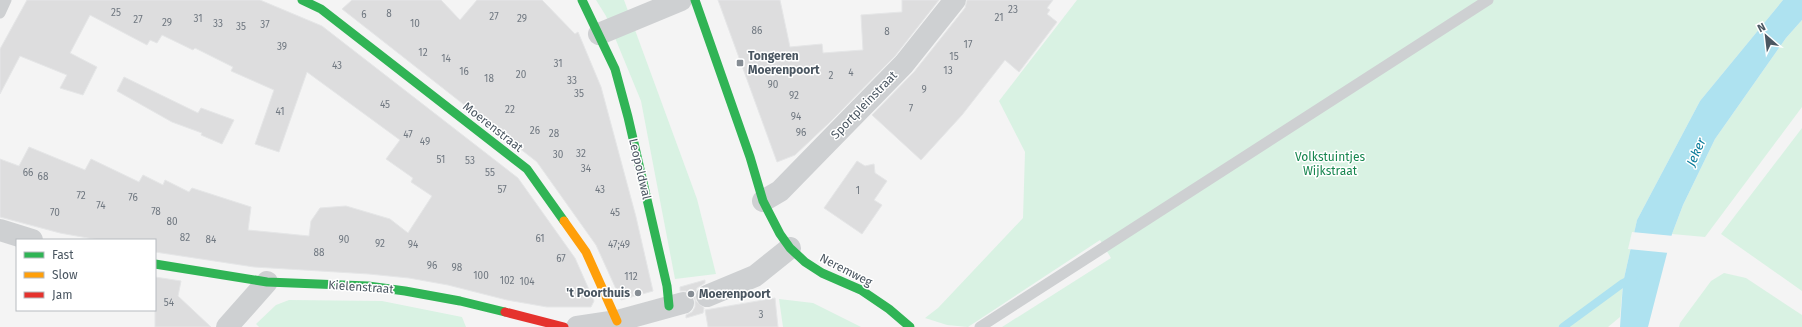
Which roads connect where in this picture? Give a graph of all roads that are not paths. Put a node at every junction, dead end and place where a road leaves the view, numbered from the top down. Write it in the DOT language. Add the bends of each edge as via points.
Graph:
graph roads {
  1 [pos="6,0"];
  2 [pos="302,0"];
  3 [pos="582,0"];
  4 [pos="680,0"];
  5 [pos="695,0"];
  6 [pos="955,0"];
  7 [pos="1488,0"];
  8 [pos="0,13"];
  9 [pos="599,34"];
  10 [pos="763,201"];
  11 [pos="0,230"];
  12 [pos="29,239"];
  13 [pos="790,248"];
  14 [pos="156,264"];
  15 [pos="267,282"];
  16 [pos="706,296"];
  17 [pos="676,305"];
  18 [pos="617,321"];
  19 [pos="227,327"];
  20 [pos="564,327"];
  21 [pos="577,327"];
  22 [pos="910,327"];
  23 [pos="980,327"];
  1 -- 8 [label="lane"];
  2 -- 18 [label="street, Moerenstraat" via="322,9 527,169 586,252"];
  3 -- 9 [label="street, Leopoldwal"];
  4 -- 9 [label="street"];
  5 -- 10 [label="street"];
  6 -- 10 [label="street, Sportpleinstraat" via="904,64 780,191"];
  7 -- 23 [label="lane"];
  9 -- 17 [label="street, Leopoldwal" via="615,69 666,286"];
  10 -- 13 [label="street"];
  11 -- 12 [label="street"];
  13 -- 16 [label="street" via="755,276"];
  13 -- 22 [label="street, Neremweg" via="822,273 861,290"];
  14 -- 15 [label="street, Kielenstraat"];
  15 -- 19 [label="street"];
  15 -- 20 [label="street, Kielenstraat" via="368,286 405,291 460,301"];
  17 -- 18 [label="street"];
  18 -- 21 [label="street"];
}
